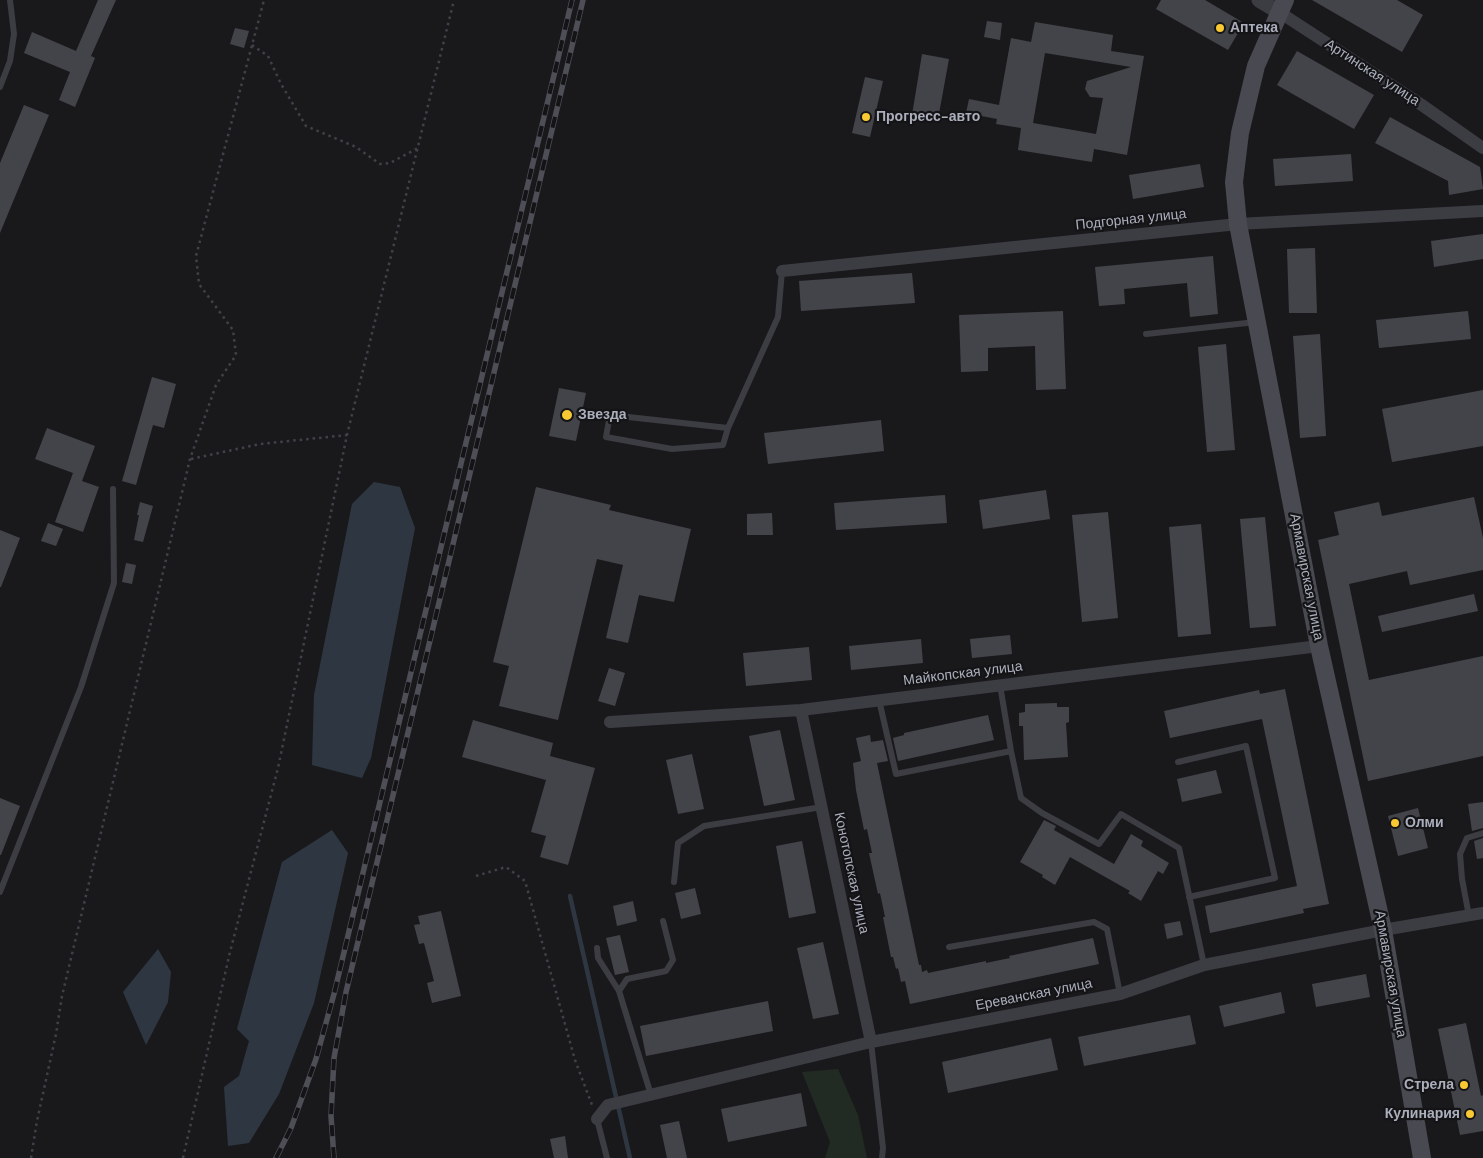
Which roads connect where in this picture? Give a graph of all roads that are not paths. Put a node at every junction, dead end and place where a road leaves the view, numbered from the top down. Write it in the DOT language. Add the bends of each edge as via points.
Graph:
graph roads {
  1 [pos="10,0"];
  2 [pos="1259,0"];
  3 [pos="1282,6"];
  4 [pos="0,87"];
  5 [pos="1483,148"];
  6 [pos="1483,211"];
  7 [pos="1238,224"];
  8 [pos="782,271"];
  9 [pos="1257,322"];
  10 [pos="1146,334"];
  11 [pos="728,428"];
  12 [pos="113,489"];
  13 [pos="1319,646"];
  14 [pos="1000,685"];
  15 [pos="879,700"];
  16 [pos="801,710"];
  17 [pos="610,722"];
  18 [pos="1011,750"];
  19 [pos="1178,762"];
  20 [pos="822,807"];
  21 [pos="1483,833"];
  22 [pos="674,882"];
  23 [pos="0,892"];
  24 [pos="1189,897"];
  25 [pos="1483,913"];
  26 [pos="1469,916"];
  27 [pos="662,921"];
  28 [pos="1383,930"];
  29 [pos="949,947"];
  30 [pos="597,948"];
  31 [pos="1204,965"];
  32 [pos="619,991"];
  33 [pos="1120,994"];
  34 [pos="872,1042"];
  35 [pos="651,1095"];
  36 [pos="597,1119"];
  37 [pos="607,1158"];
  38 [pos="882,1158"];
  39 [pos="1422,1158"];
  1 -- 4 [label="lane" via="14,34 10,61"];
  2 -- 3 [label="street, Артинская улица"];
  3 -- 5 [label="street, Артинская улица"];
  3 -- 7 [label="main road, Армавирская улица" via="1256,66 1240,133 1234,182"];
  6 -- 7 [label="street, Подгорная улица"];
  7 -- 8 [label="street, Подгорная улица"];
  7 -- 9 [label="main road, Армавирская улица"];
  8 -- 11 [label="lane" via="778,317"];
  9 -- 10 [label="lane"];
  9 -- 13 [label="main road, Армавирская улица"];
  11 -- 11 [label="lane" via="723,445 672,449 606,437 610,415"];
  12 -- 23 [label="lane" via="114,584 81,686"];
  13 -- 14 [label="street, Майкопская улица"];
  13 -- 28 [label="main road, Армавирская улица"];
  14 -- 15 [label="street, Майкопская улица"];
  14 -- 18 [label="lane"];
  15 -- 16 [label="street, Майкопская улица"];
  15 -- 18 [label="lane" via="896,774"];
  16 -- 17 [label="street, Майкопская улица"];
  16 -- 20 [label="street, Конотопская улица"];
  18 -- 24 [label="lane" via="1020,798 1042,813 1099,844 1122,814 1179,848"];
  19 -- 24 [label="lane" via="1246,746 1275,878"];
  20 -- 22 [label="lane" via="704,826 678,843"];
  20 -- 34 [label="street, Конотопская улица"];
  21 -- 26 [label="lane" via="1467,838 1460,854"];
  24 -- 31 [label="lane"];
  25 -- 26 [label="street, Ереванская улица"];
  26 -- 28 [label="street, Ереванская улица"];
  27 -- 32 [label="lane" via="673,960 666,971 627,980"];
  28 -- 31 [label="street, Ереванская улица"];
  28 -- 39 [label="main road, Армавирская улица"];
  29 -- 33 [label="lane" via="1094,922 1107,929"];
  30 -- 32 [label="lane" via="598,958"];
  31 -- 33 [label="street, Ереванская улица"];
  32 -- 35 [label="lane"];
  33 -- 34 [label="street, Ереванская улица"];
  34 -- 35 [label="street, Ереванская улица"];
  34 -- 38 [label="lane" via="884,1148"];
  35 -- 36 [label="street, Ереванская улица" via="608,1105"];
  36 -- 37 [label="lane"];
}
